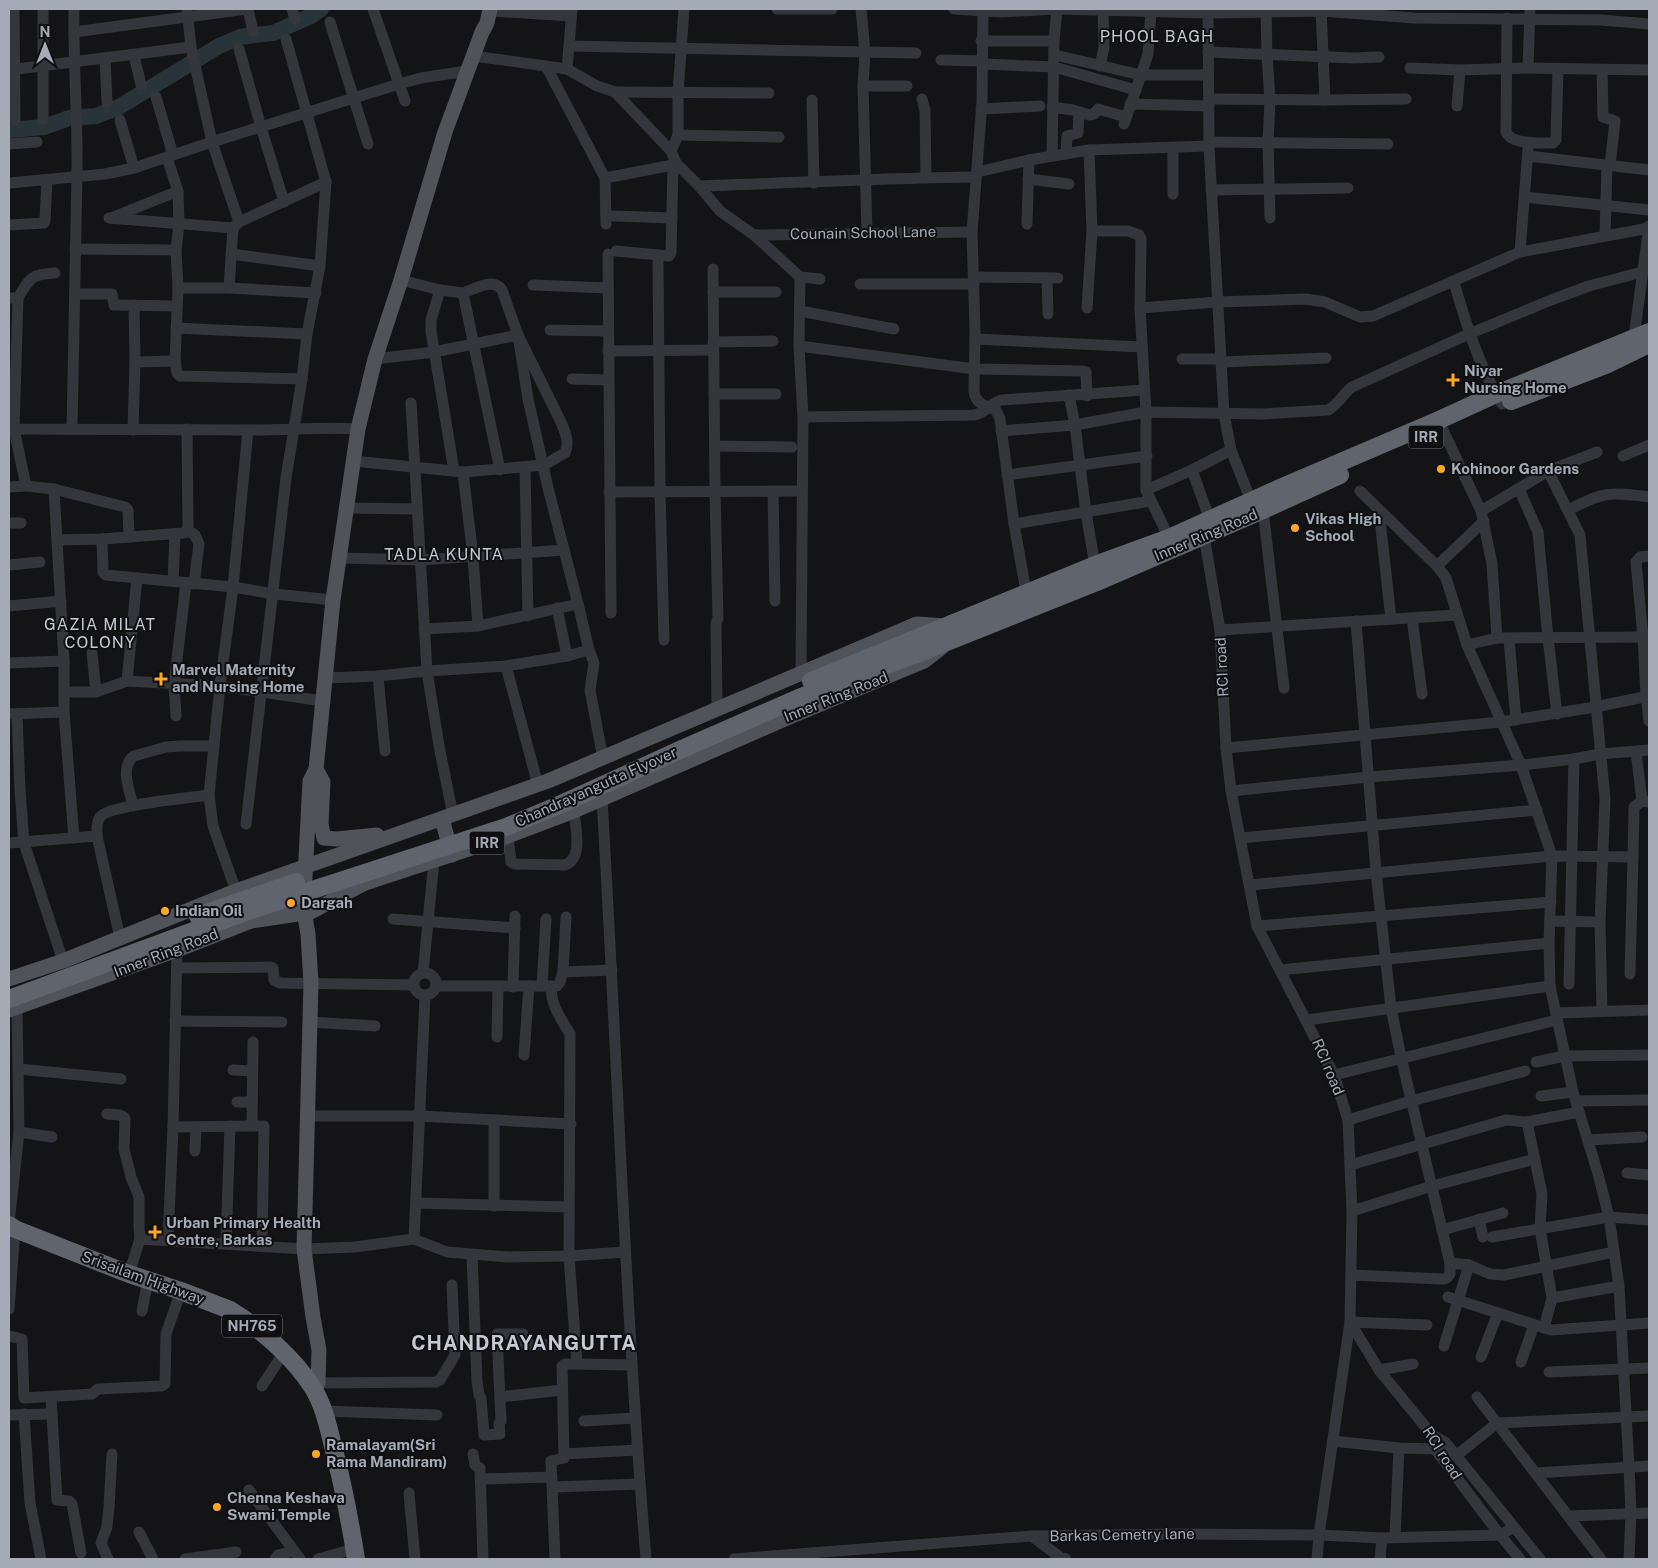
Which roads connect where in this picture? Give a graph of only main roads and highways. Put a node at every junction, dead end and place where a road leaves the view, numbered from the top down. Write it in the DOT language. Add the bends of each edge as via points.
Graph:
graph roads {
  1 [pos="487,10"];
  2 [pos="1644,338"];
  3 [pos="1499,399"];
  4 [pos="1257,506"];
  5 [pos="1207,528"];
  6 [pos="1028,601"];
  7 [pos="948,633"];
  8 [pos="924,643"];
  9 [pos="316,769"];
  10 [pos="443,819"];
  11 [pos="452,855"];
  12 [pos="305,866"];
  13 [pos="305,914"];
  14 [pos="9,979"];
  15 [pos="9,989"];
  16 [pos="12,1006"];
  17 [pos="11,1226"];
  18 [pos="316,1386"];
  19 [pos="355,1554"];
  1 -- 9 [label="main road" via="479,22 482,32 445,132 375,359 358,429 333,600"];
  2 -- 3 [label="highway, Inner Ring Road / IRR" via="1608,364"];
  3 -- 4 [label="highway, Inner Ring Road / IRR" via="1461,410"];
  3 -- 4 [label="highway, Inner Ring Road / IRR" via="1443,430 1285,499"];
  4 -- 5 [label="highway, Inner Ring Road / IRR"];
  5 -- 6 [label="highway, Inner Ring Road / IRR"];
  5 -- 6 [label="highway, Inner Ring Road / IRR" via="1169,538 1095,566"];
  6 -- 7 [label="highway, Inner Ring Road / IRR"];
  7 -- 8 [label="highway, Chandrayangutta Flyover / IRR"];
  7 -- 10 [label="main road, Inner Ring Road / IRR" via="917,624 604,759"];
  7 -- 11 [label="main road, Inner Ring Road / IRR" via="924,661 574,811"];
  8 -- 15 [label="highway, Chandrayangutta Flyover / IRR, bridge" via="718,720 501,816 239,900"];
  8 -- 16 [label="highway, Chandrayangutta Flyover / IRR, bridge" via="506,826 245,912"];
  9 -- 10 [label="main road" via="323,782 321,824 324,838 383,835 425,820"];
  9 -- 12 [label="main road" via="310,781"];
  10 -- 11 [label="main road"];
  10 -- 12 [label="main road, Inner Ring Road / IRR"];
  11 -- 13 [label="main road, Inner Ring Road / IRR" via="365,883"];
  12 -- 13 [label="main road"];
  12 -- 14 [label="main road, Inner Ring Road / IRR"];
  13 -- 16 [label="main road, Inner Ring Road / IRR" via="251,921 177,950"];
  13 -- 18 [label="main road" via="312,983 304,1250 319,1350"];
  17 -- 18 [label="highway, Srisailam Highway / NH765" via="129,1274 230,1310 284,1352"];
  18 -- 19 [label="highway, Srisailam Highway / NH765" via="342,1482"];
}
